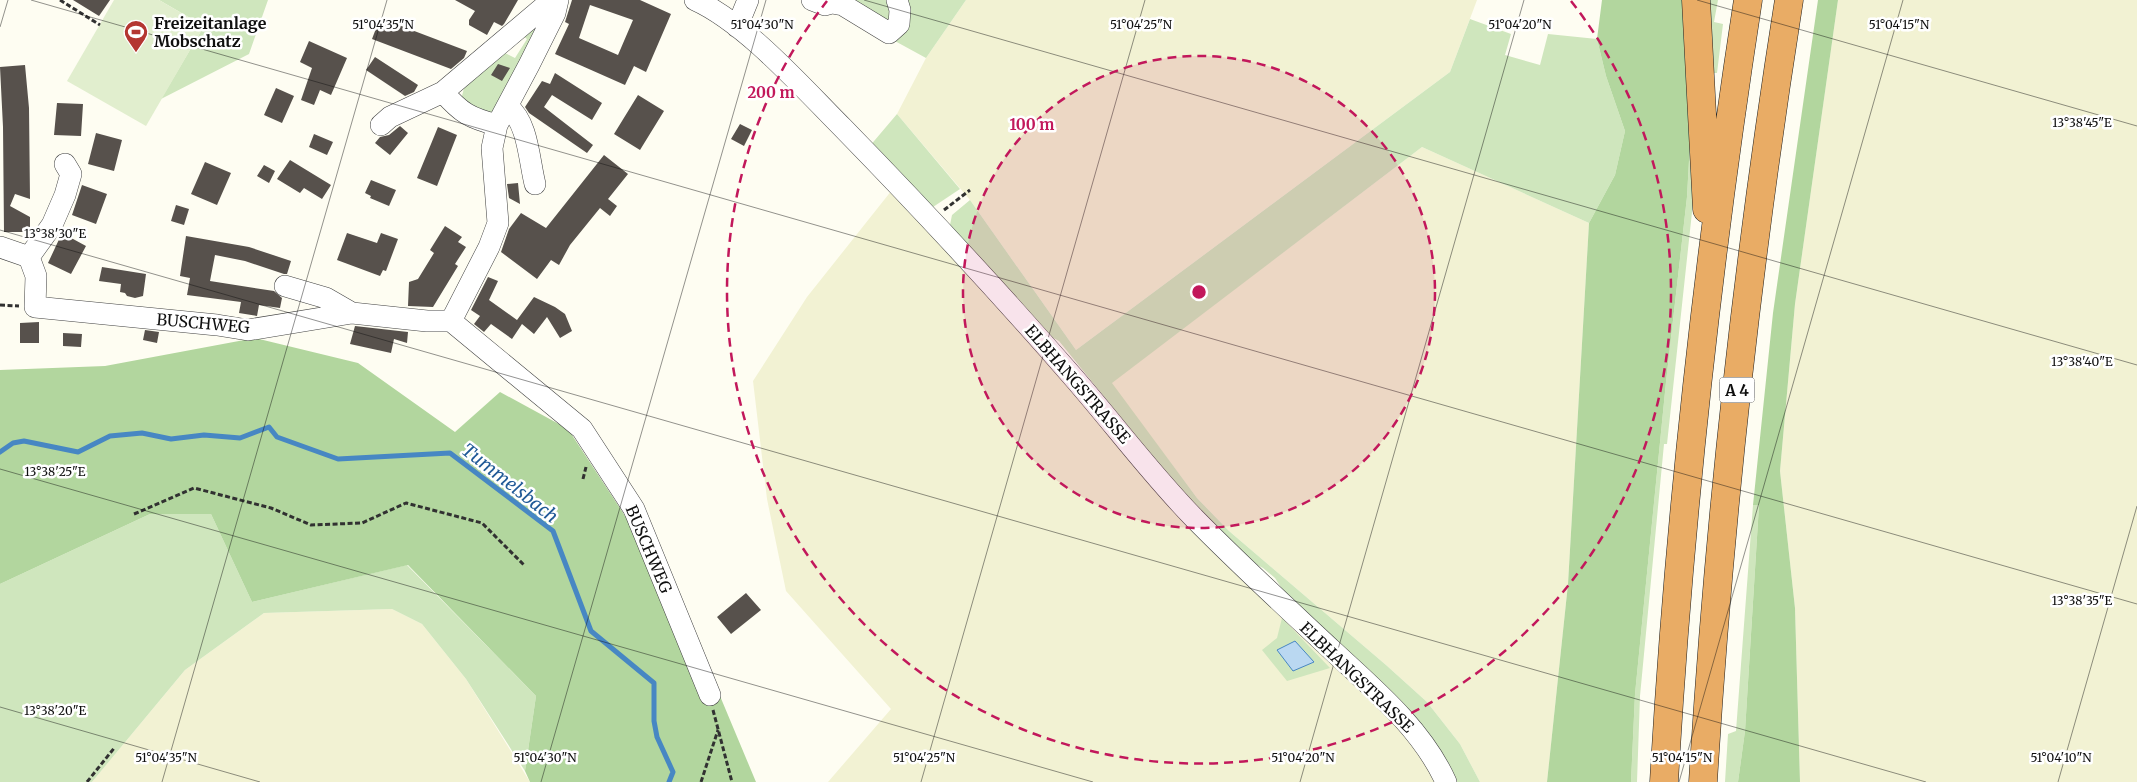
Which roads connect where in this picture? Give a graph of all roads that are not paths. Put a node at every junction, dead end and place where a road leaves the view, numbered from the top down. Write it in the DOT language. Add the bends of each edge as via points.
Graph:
graph roads {
  1 [pos="552,0"];
  2 [pos="558,0"];
  3 [pos="748,0"];
  4 [pos="812,0"];
  5 [pos="897,0"];
  6 [pos="1696,0"];
  7 [pos="1748,0"];
  8 [pos="1789,0"];
  9 [pos="703,1"];
  10 [pos="845,2"];
  11 [pos="738,27"];
  12 [pos="443,92"];
  13 [pos="508,107"];
  14 [pos="381,124"];
  15 [pos="497,125"];
  16 [pos="65,164"];
  17 [pos="534,184"];
  18 [pos="0,247"];
  19 [pos="29,257"];
  20 [pos="1711,270"];
  21 [pos="285,286"];
  22 [pos="352,313"];
  23 [pos="451,322"];
  24 [pos="710,696"];
  25 [pos="1446,782"];
  26 [pos="1664,782"];
  27 [pos="1703,782"];
  1 -- 12 [label="street"];
  2 -- 13 [label="street"];
  3 -- 11 [label="street"];
  4 -- 10 [label="street" via="825,5"];
  5 -- 10 [label="street" via="899,24 889,33"];
  6 -- 20 [label="highway"];
  7 -- 20 [label="highway, A 4"];
  8 -- 27 [label="highway, A 4" via="1744,323 1723,510"];
  9 -- 11 [label="street, ELBHANGSTRASSE"];
  11 -- 25 [label="street, ELBHANGSTRASSE" via="790,74 932,220 1192,516 1391,705 1429,752"];
  12 -- 14 [label="street"];
  12 -- 15 [label="street" via="466,115"];
  13 -- 15 [label="street"];
  13 -- 17 [label="street" via="516,113 519,121"];
  15 -- 23 [label="street" via="492,148 498,223"];
  16 -- 19 [label="street" via="71,174 65,195 52,225"];
  18 -- 19 [label="street"];
  19 -- 22 [label="street, BUSCHWEG" via="36,276 35,307 248,330"];
  20 -- 26 [label="highway, A 4" via="1684,505"];
  21 -- 22 [label="street" via="326,298"];
  22 -- 23 [label="street, BUSCHWEG"];
  23 -- 24 [label="street, BUSCHWEG" via="582,429 634,509"];
}
